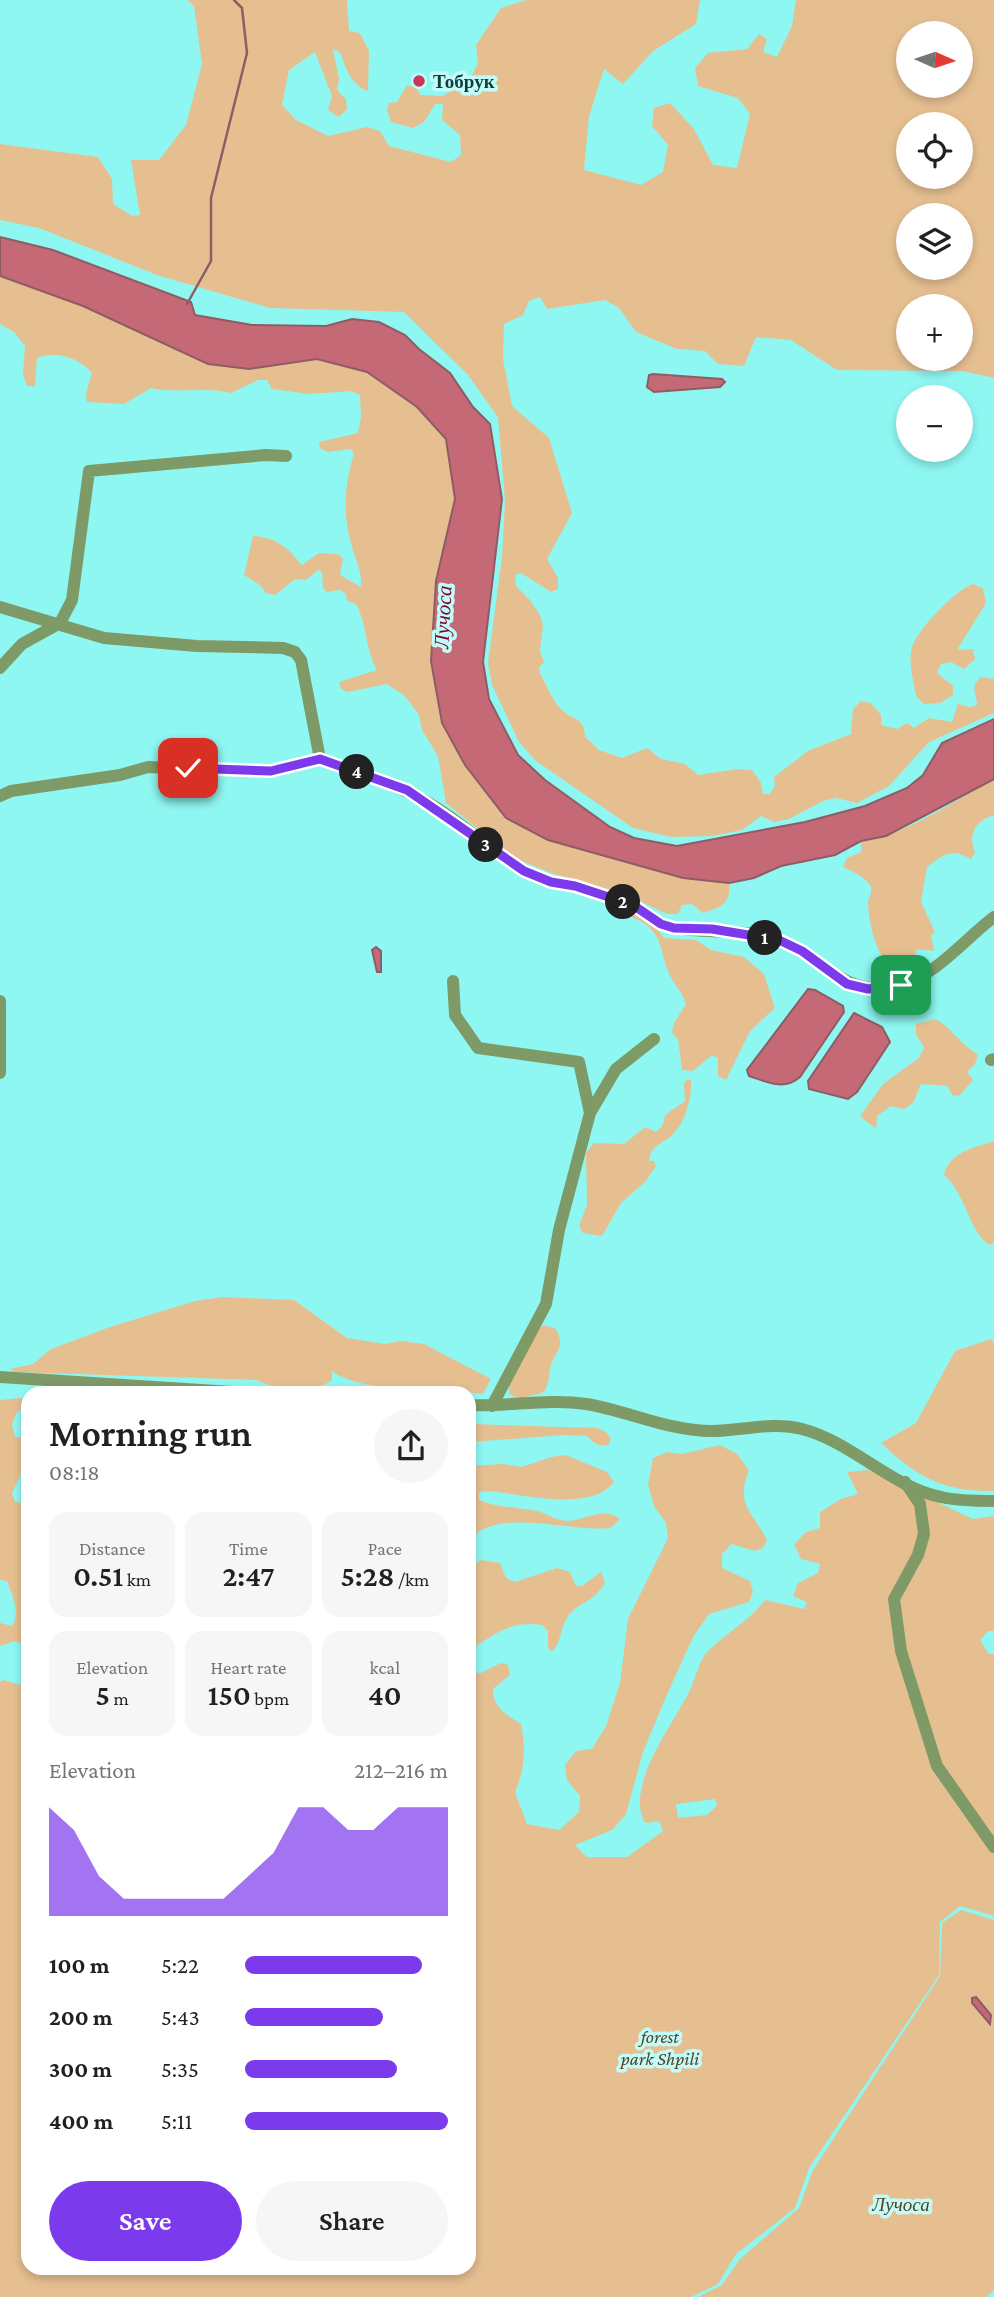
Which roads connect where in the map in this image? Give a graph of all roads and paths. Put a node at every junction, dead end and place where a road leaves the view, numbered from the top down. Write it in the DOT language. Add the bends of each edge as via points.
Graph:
graph roads {
  1 [pos="286,456"];
  2 [pos="0,607"];
  3 [pos="60,623"];
  4 [pos="0,668"];
  5 [pos="320,759"];
  6 [pos="0,796"];
  7 [pos="994,917"];
  8 [pos="453,981"];
  9 [pos="0,1001"];
  10 [pos="1,1020"];
  11 [pos="654,1039"];
  12 [pos="0,1073"];
  13 [pos="590,1113"];
  14 [pos="0,1377"];
  15 [pos="139,1386"];
  16 [pos="476,1405"];
  17 [pos="492,1406"];
  18 [pos="905,1482"];
  19 [pos="994,1501"];
  20 [pos="994,1847"];
  1 -- 3 [label="street" via="89,471 72,600"];
  2 -- 3 [label="street"];
  3 -- 4 [label="street" via="22,644"];
  3 -- 5 [label="street" via="104,638 295,652 301,660"];
  5 -- 6 [label="street" via="271,771 148,767"];
  5 -- 7 [label="street" via="407,790 524,871 633,905 674,928 779,940 847,984 868,989 901,985 929,972"];
  8 -- 13 [label="street" via="456,1015 478,1048 579,1062"];
  9 -- 10 [label="street"];
  10 -- 12 [label="street"];
  11 -- 13 [label="street" via="616,1069"];
  13 -- 17 [label="street" via="559,1230 546,1304"];
  14 -- 15 [label="street"];
  16 -- 17 [label="street"];
  17 -- 18 [label="street" via="587,1404 675,1427 712,1431 799,1428 829,1438"];
  18 -- 19 [label="street" via="939,1497"];
  18 -- 20 [label="street" via="920,1504 925,1534 894,1599 901,1651 937,1766"];
}
